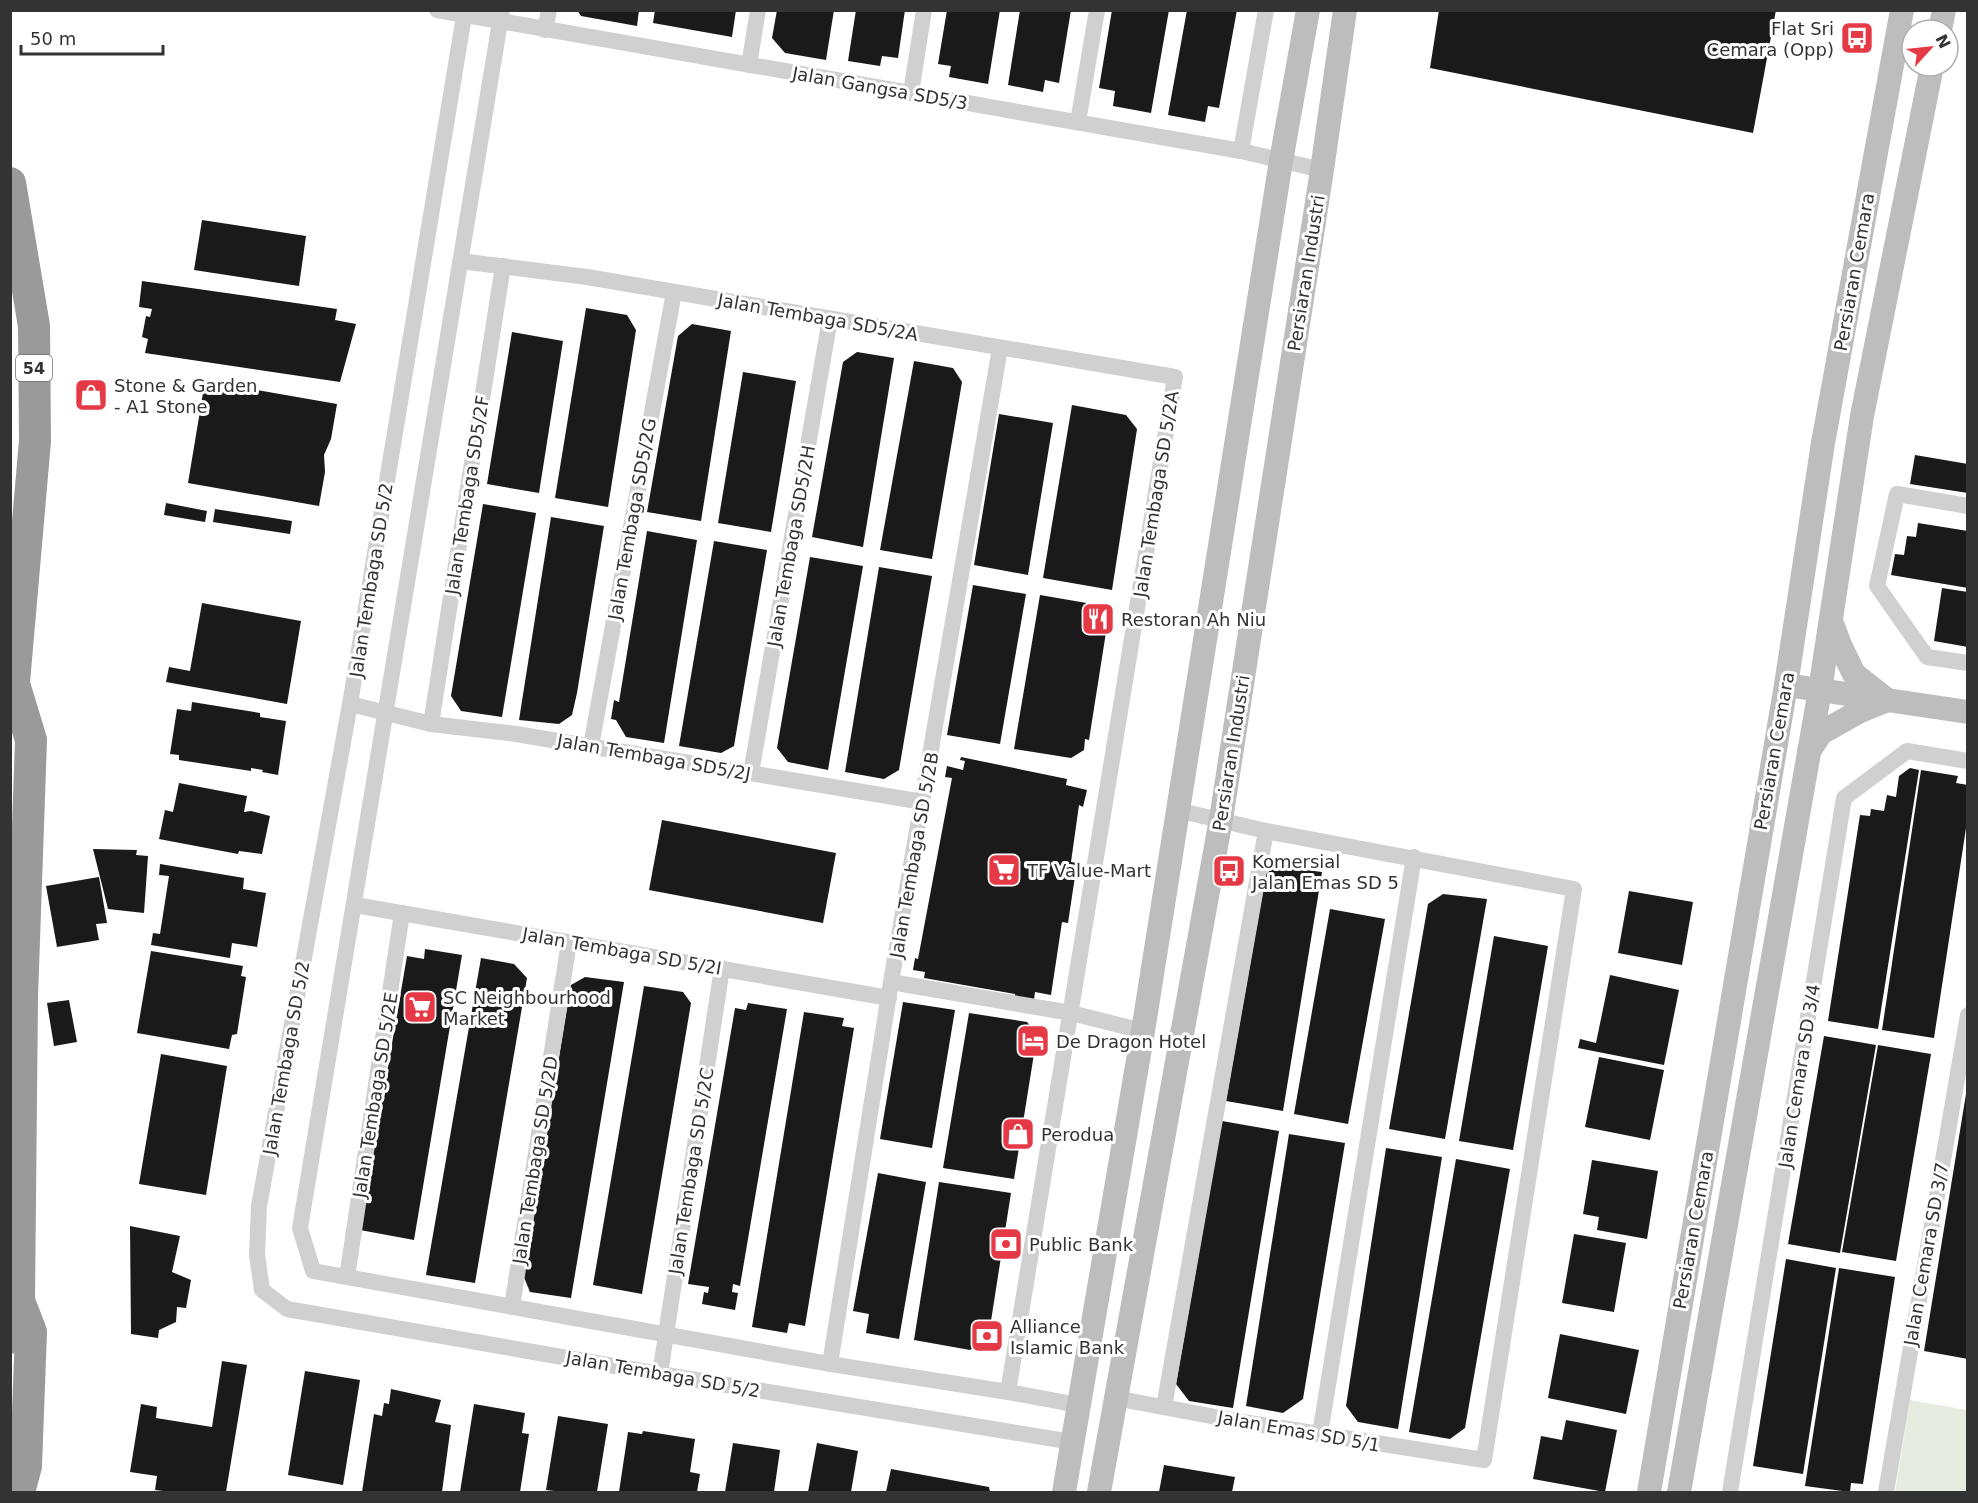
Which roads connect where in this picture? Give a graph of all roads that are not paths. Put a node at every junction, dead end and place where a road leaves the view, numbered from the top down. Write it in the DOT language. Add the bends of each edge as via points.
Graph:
graph roads {
  1 [pos="437,10"];
  2 [pos="549,10"];
  3 [pos="759,10"];
  4 [pos="924,10"];
  5 [pos="1097,10"];
  6 [pos="1266,10"];
  7 [pos="1308,10"];
  8 [pos="1345,10"];
  9 [pos="1902,10"];
  10 [pos="464,13"];
  11 [pos="501,16"];
  12 [pos="545,30"];
  13 [pos="749,66"];
  14 [pos="1930,78"];
  15 [pos="911,93"];
  16 [pos="1078,122"];
  17 [pos="1241,151"];
  18 [pos="1281,160"];
  19 [pos="1322,170"];
  20 [pos="10,183"];
  21 [pos="460,261"];
  22 [pos="503,266"];
  23 [pos="674,292"];
  24 [pos="830,319"];
  25 [pos="1000,348"];
  26 [pos="1175,377"];
  27 [pos="1968,506"];
  28 [pos="1830,618"];
  29 [pos="1968,663"];
  30 [pos="14,684"];
  31 [pos="1786,685"];
  32 [pos="1820,690"];
  33 [pos="1887,700"];
  34 [pos="350,704"];
  35 [pos="386,712"];
  36 [pos="1968,712"];
  37 [pos="10,721"];
  38 [pos="431,724"];
  39 [pos="591,746"];
  40 [pos="1809,751"];
  41 [pos="1968,761"];
  42 [pos="751,773"];
  43 [pos="923,802"];
  44 [pos="1177,810"];
  45 [pos="1221,819"];
  46 [pos="1266,831"];
  47 [pos="1414,857"];
  48 [pos="355,905"];
  49 [pos="402,913"];
  50 [pos="569,942"];
  51 [pos="722,968"];
  52 [pos="890,990"];
  53 [pos="1071,1014"];
  54 [pos="1968,1015"];
  55 [pos="1143,1031"];
  56 [pos="347,1277"];
  57 [pos="19,1300"];
  58 [pos="512,1307"];
  59 [pos="666,1334"];
  60 [pos="10,1338"];
  61 [pos="830,1364"];
  62 [pos="660,1374"];
  63 [pos="1008,1392"];
  64 [pos="1115,1398"];
  65 [pos="1078,1405"];
  66 [pos="1164,1407"];
  67 [pos="1320,1434"];
  68 [pos="1072,1442"];
  69 [pos="21,1490"];
  70 [pos="1100,1491"];
  71 [pos="1064,1492"];
  72 [pos="1649,1492"];
  73 [pos="1679,1492"];
  74 [pos="1733,1492"];
  75 [pos="1886,1492"];
  1 -- 10 [label="street, Jalan Gangsa SD5/3"];
  2 -- 12 [label="street"];
  3 -- 13 [label="street"];
  4 -- 15 [label="street"];
  5 -- 16 [label="street"];
  6 -- 17 [label="street"];
  7 -- 18 [label="street"];
  8 -- 19 [label="street, Persiaran Industri"];
  9 -- 31 [label="street, Persiaran Cemara" via="1823,443"];
  10 -- 11 [label="street, Jalan Gangsa SD5/3"];
  10 -- 34 [label="street, Jalan Tembaga SD 5/2"];
  11 -- 12 [label="street, Jalan Gangsa SD5/3"];
  11 -- 21 [label="street, Jalan Tembaga SD 5/2"];
  12 -- 13 [label="street, Jalan Gangsa SD5/3"];
  13 -- 15 [label="street, Jalan Gangsa SD5/3"];
  14 -- 28 [label="street, Persiaran Cemara" via="1862,416"];
  15 -- 16 [label="street, Jalan Gangsa SD5/3"];
  16 -- 17 [label="street, Jalan Gangsa SD5/3"];
  17 -- 18 [label="street, Jalan Gangsa SD5/3"];
  18 -- 19 [label="street, Jalan Gangsa SD5/3"];
  18 -- 44 [label="street"];
  19 -- 45 [label="street, Persiaran Industri"];
  20 -- 30 [label="highway, 54" via="34,326 35,441"];
  21 -- 22 [label="street, Jalan Tembaga SD5/2A"];
  21 -- 35 [label="street, Jalan Tembaga SD 5/2"];
  22 -- 23 [label="street, Jalan Tembaga SD5/2A"];
  22 -- 38 [label="street, Jalan Tembaga SD5/2F"];
  23 -- 24 [label="street, Jalan Tembaga SD5/2A"];
  23 -- 39 [label="street, Jalan Tembaga SD5/2G"];
  24 -- 25 [label="street, Jalan Tembaga SD5/2A"];
  24 -- 42 [label="street, Jalan Tembaga SD5/2H"];
  25 -- 26 [label="street, Jalan Tembaga SD5/2A"];
  25 -- 43 [label="street, Jalan Tembaga SD 5/2B"];
  26 -- 53 [label="street, Jalan Tembaga SD 5/2A"];
  27 -- 29 [label="street" via="1897,494 1877,586 1927,657"];
  28 -- 32 [label="street, Persiaran Cemara"];
  28 -- 33 [label="street" via="1854,674"];
  30 -- 37 [label="highway, 54"];
  30 -- 57 [label="highway" via="31,740 22,997"];
  31 -- 32 [label="street"];
  31 -- 72 [label="street, Persiaran Cemara"];
  32 -- 33 [label="street"];
  32 -- 40 [label="street, Persiaran Cemara"];
  33 -- 36 [label="street"];
  33 -- 40 [label="street" via="1821,733"];
  34 -- 35 [label="street, Jalan Tembaga SD5/2J"];
  34 -- 62 [label="street, Jalan Tembaga SD 5/2" via="259,1206 257,1255 262,1290 287,1309"];
  35 -- 38 [label="street, Jalan Tembaga SD5/2J"];
  35 -- 48 [label="street, Jalan Tembaga SD 5/2"];
  38 -- 39 [label="street, Jalan Tembaga SD5/2J"];
  39 -- 42 [label="street, Jalan Tembaga SD5/2J"];
  40 -- 73 [label="street, Persiaran Cemara"];
  41 -- 74 [label="street, Jalan Cemara SD 3/4" via="1907,751 1844,798"];
  42 -- 43 [label="street, Jalan Tembaga SD5/2J"];
  43 -- 52 [label="street, Jalan Tembaga SD 5/2B"];
  44 -- 45 [label="street"];
  44 -- 55 [label="street"];
  45 -- 46 [label="street"];
  45 -- 64 [label="street, Persiaran Industri"];
  46 -- 47 [label="street"];
  46 -- 66 [label="street"];
  47 -- 67 [label="street"];
  47 -- 67 [label="street, Jalan Emas SD 5/1" via="1574,889 1484,1460"];
  48 -- 49 [label="street, Jalan Tembaga SD 5/2I"];
  48 -- 56 [label="street, Jalan Tembaga SD 5/2" via="300,1228 313,1271"];
  49 -- 50 [label="street, Jalan Tembaga SD 5/2I"];
  49 -- 56 [label="street, Jalan Tembaga SD 5/2E"];
  50 -- 51 [label="street, Jalan Tembaga SD 5/2I"];
  50 -- 58 [label="street, Jalan Tembaga SD 5/2D"];
  51 -- 52 [label="street, Jalan Tembaga SD 5/2I"];
  51 -- 59 [label="street, Jalan Tembaga SD 5/2C"];
  52 -- 53 [label="street, Jalan Tembaga SD 5/2I"];
  52 -- 61 [label="street, Jalan Tembaga SD 5/2B"];
  53 -- 55 [label="street, Jalan Tembaga SD 5/2I"];
  53 -- 63 [label="street, Jalan Tembaga SD 5/2A"];
  54 -- 75 [label="street, Jalan Cemara SD 3/7"];
  55 -- 65 [label="street"];
  56 -- 58 [label="street, Jalan Tembaga SD 5/2"];
  57 -- 60 [label="highway"];
  57 -- 69 [label="highway" via="31,1332 26,1466"];
  58 -- 59 [label="street, Jalan Tembaga SD 5/2"];
  59 -- 61 [label="street, Jalan Tembaga SD 5/2"];
  59 -- 62 [label="street, Jalan Tembaga SD 5/2C"];
  61 -- 63 [label="street, Jalan Tembaga SD 5/2"];
  62 -- 68 [label="street, Jalan Tembaga SD 5/2"];
  63 -- 65 [label="street, Jalan Tembaga SD 5/2"];
  64 -- 66 [label="street, Jalan Emas SD 5/1"];
  64 -- 70 [label="street, Persiaran Industri"];
  65 -- 68 [label="street"];
  66 -- 67 [label="street, Jalan Emas SD 5/1"];
  68 -- 71 [label="street"];
}
